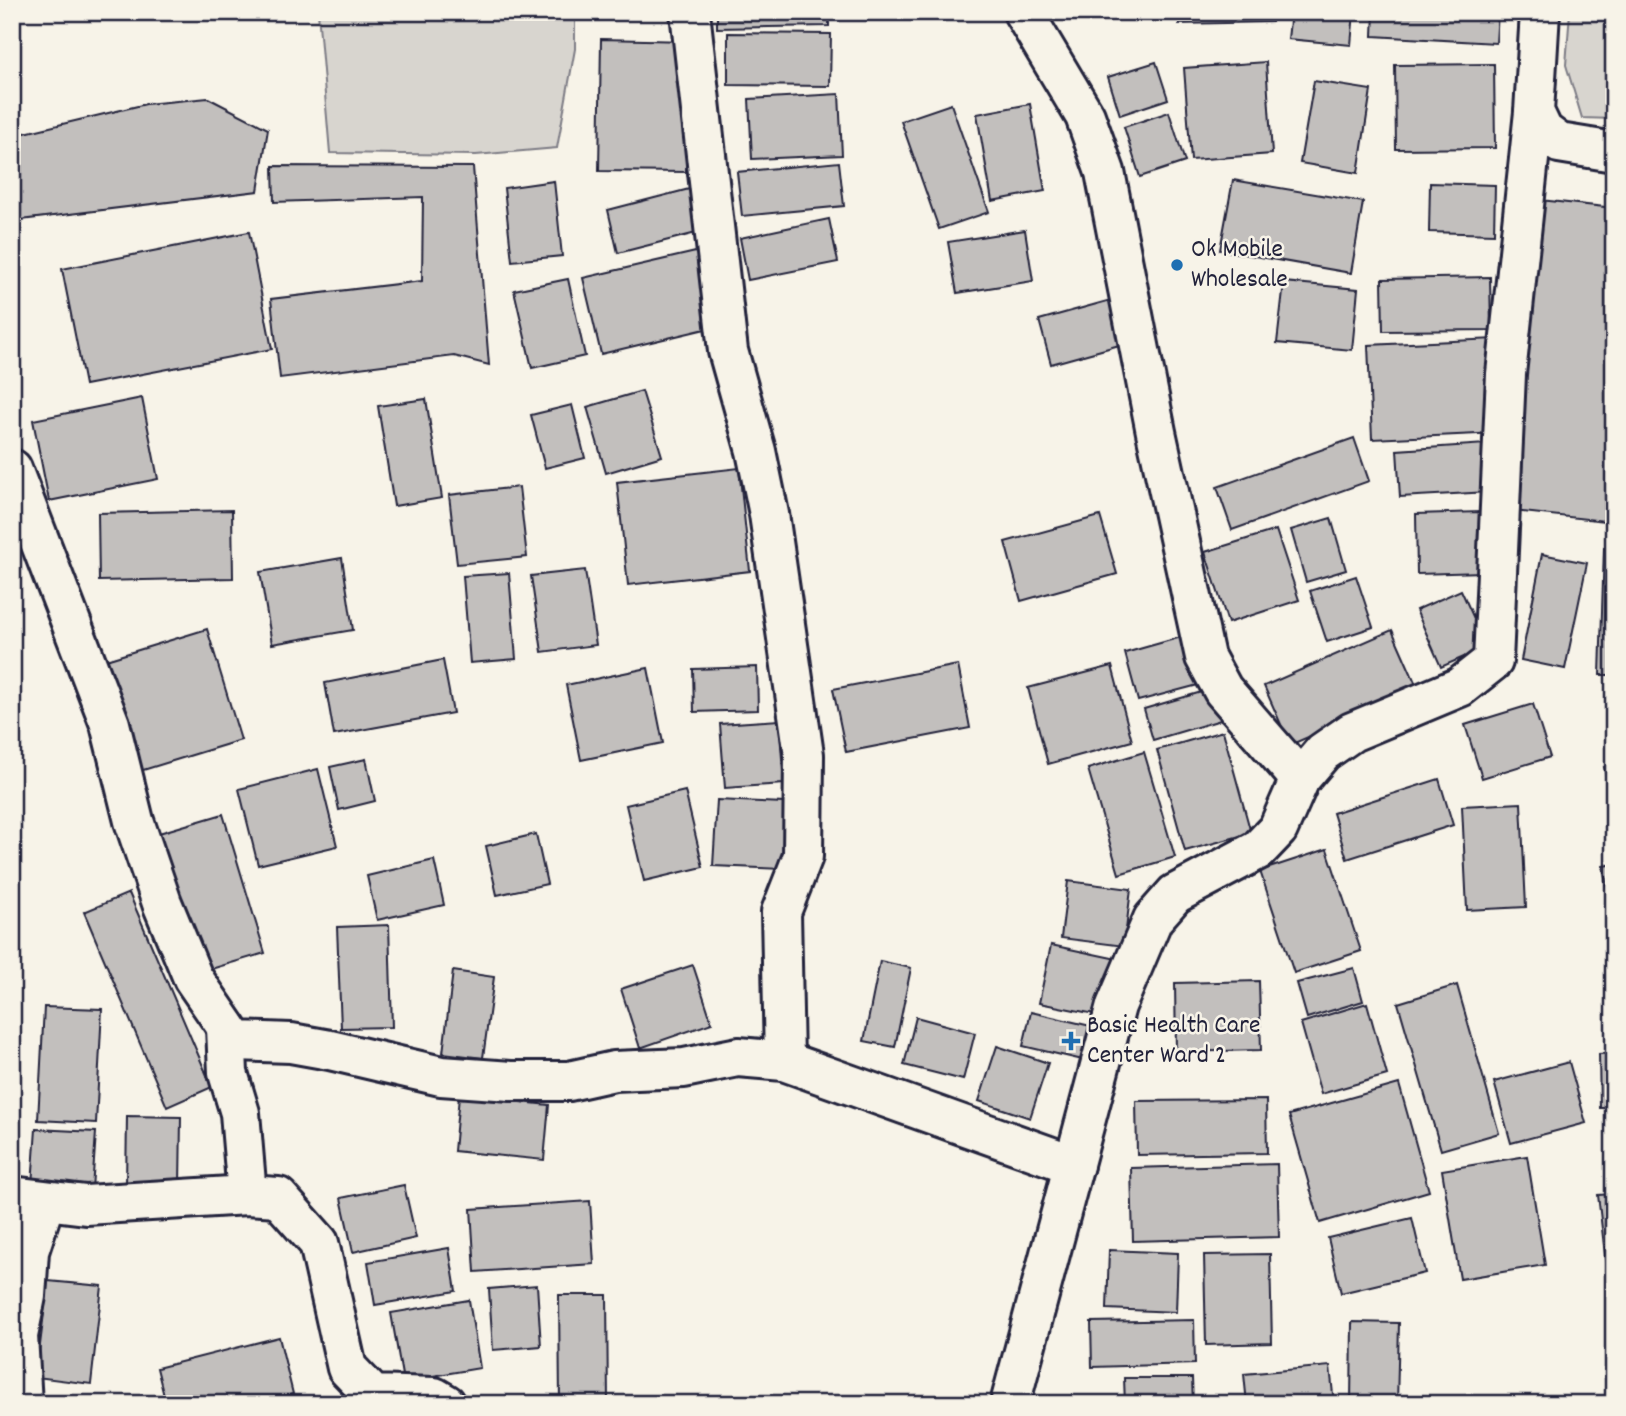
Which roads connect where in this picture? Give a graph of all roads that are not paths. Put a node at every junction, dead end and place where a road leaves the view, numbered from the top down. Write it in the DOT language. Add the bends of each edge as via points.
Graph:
graph roads {
  1 [pos="690,12"];
  2 [pos="1023,12"];
  3 [pos="1540,12"];
  4 [pos="1534,112"];
  5 [pos="1614,152"];
  6 [pos="12,469"];
  7 [pos="1300,779"];
  8 [pos="226,1027"];
  9 [pos="783,1061"];
  10 [pos="1074,1165"];
  11 [pos="247,1195"];
  12 [pos="29,1199"];
  13 [pos="22,1404"];
  14 [pos="446,1404"];
  15 [pos="1010,1404"];
  1 -- 9 [label="street" via="728,351 769,514 804,755 803,856 781,912"];
  2 -- 7 [label="street" via="1086,116 1105,172 1205,657 1223,690"];
  3 -- 4 [label="street"];
  4 -- 5 [label="street" via="1542,131 1559,142"];
  4 -- 7 [label="street" via="1506,374 1493,661 1460,687 1352,732 1323,752"];
  6 -- 8 [label="street" via="110,724 134,821 162,903 193,978"];
  7 -- 10 [label="street" via="1278,829 1258,850 1175,894 1153,919 1116,1006"];
  8 -- 9 [label="street" via="236,1041 291,1043 441,1076 511,1081 569,1081 614,1071 684,1068 738,1057"];
  8 -- 11 [label="street" via="228,1073 240,1113"];
  9 -- 10 [label="street"];
  10 -- 15 [label="street"];
  11 -- 12 [label="street" via="86,1205"];
  11 -- 14 [label="street" via="278,1197 319,1243 347,1368 364,1386 373,1395 434,1397"];
  12 -- 13 [label="street" via="26,1296 18,1336"];
}
